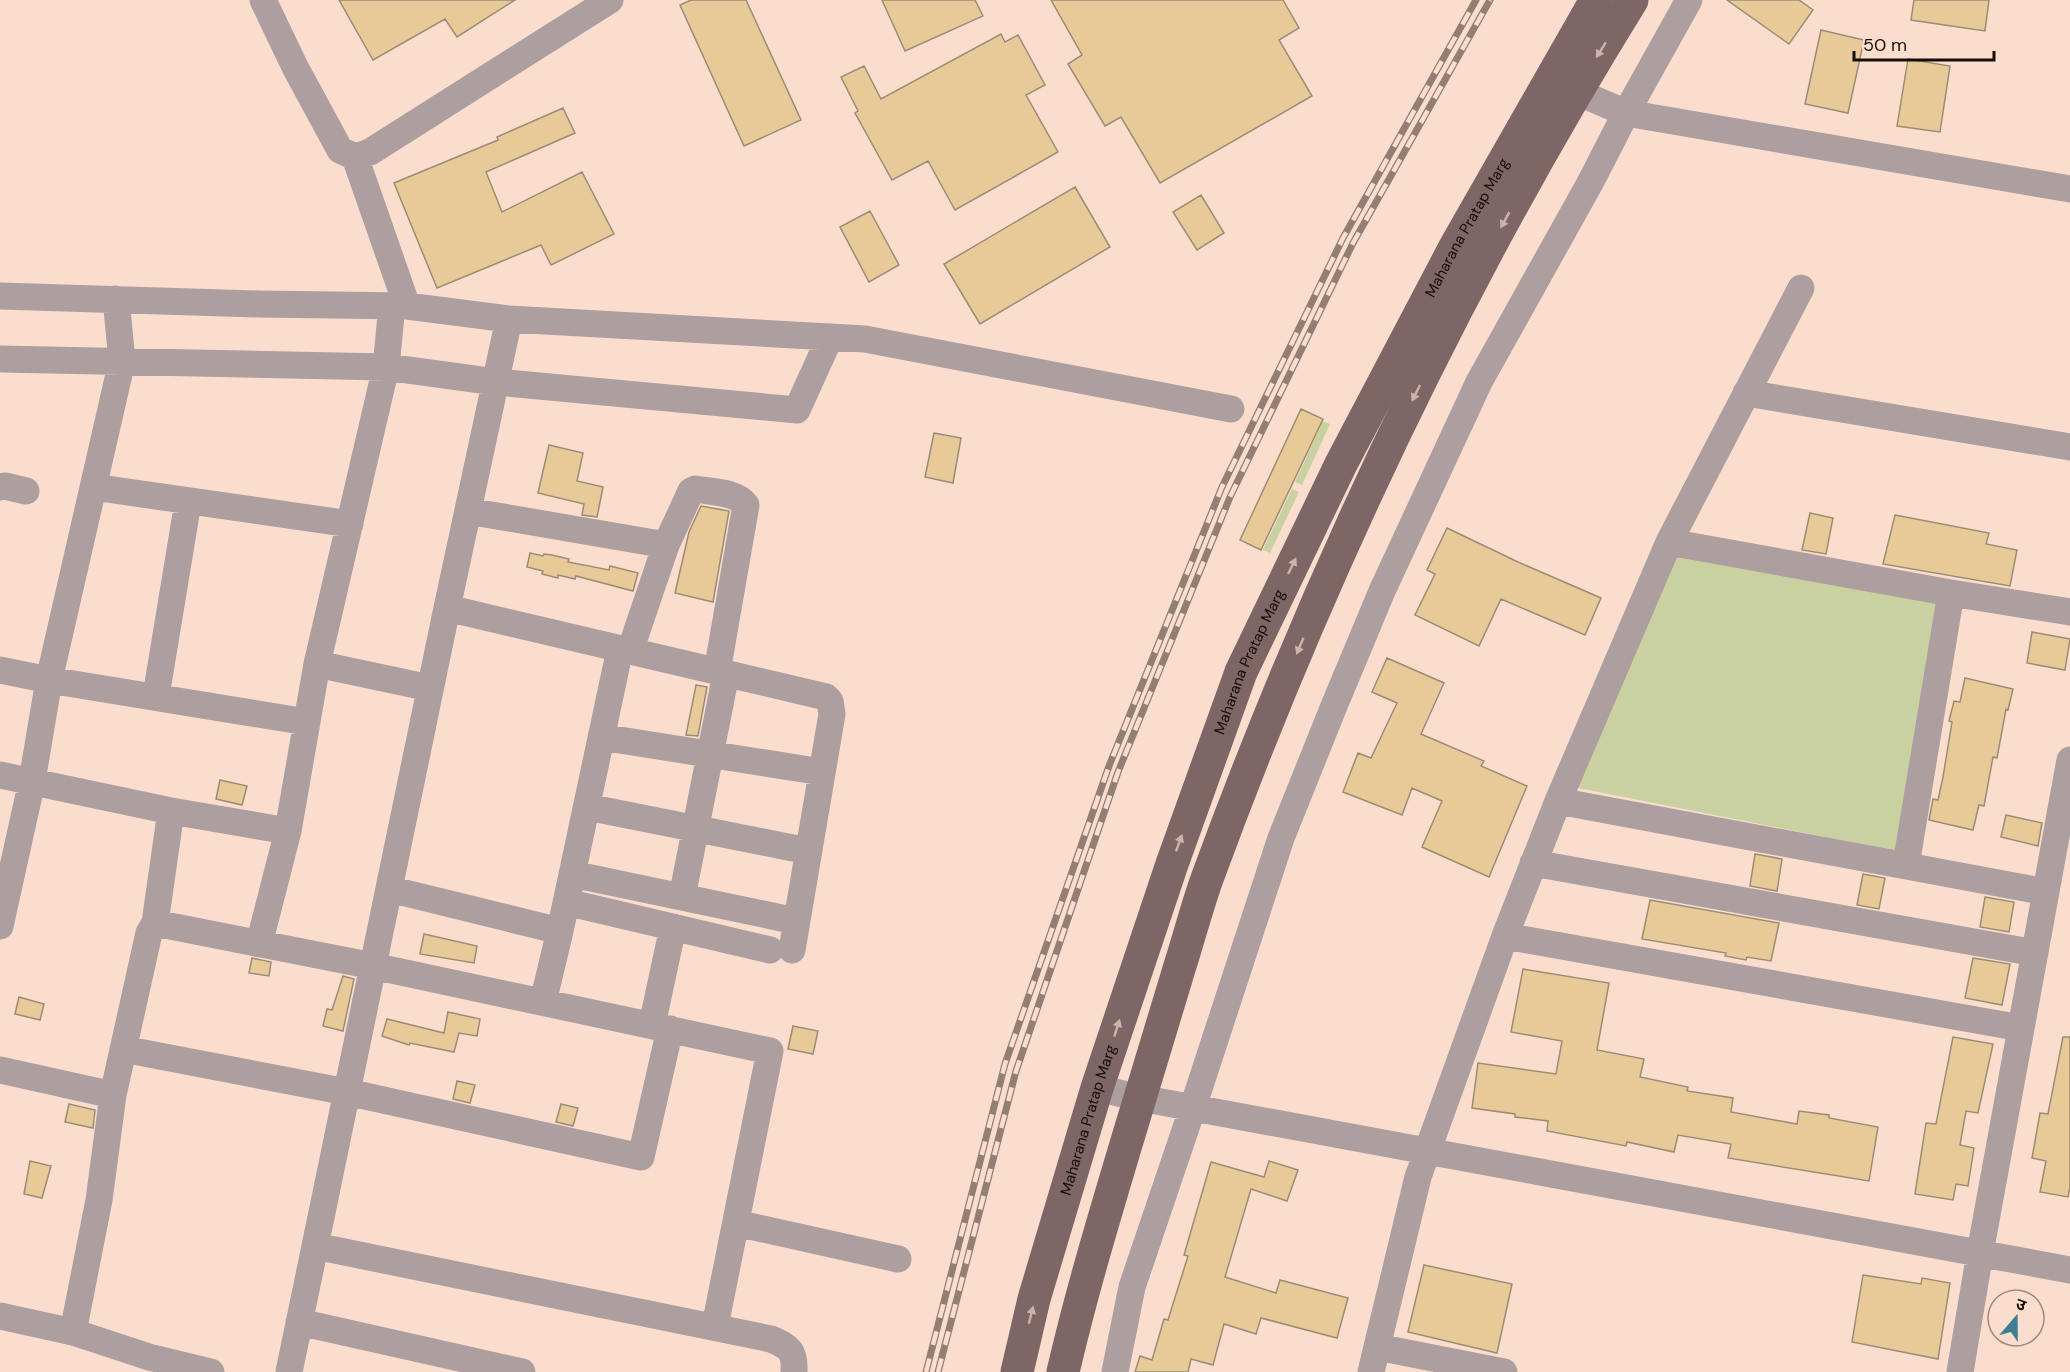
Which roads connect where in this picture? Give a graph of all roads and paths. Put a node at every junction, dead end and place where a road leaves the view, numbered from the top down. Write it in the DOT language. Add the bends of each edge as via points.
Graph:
graph roads {
  1 [pos="263,0"];
  2 [pos="610,0"];
  3 [pos="1596,0"];
  4 [pos="1632,0"];
  5 [pos="1689,0"];
  6 [pos="1564,83"];
  7 [pos="1626,113"];
  8 [pos="355,157"];
  9 [pos="2070,189"];
  10 [pos="1801,288"];
  11 [pos="0,296"];
  12 [pos="116,299"];
  13 [pos="399,305"];
  14 [pos="509,319"];
  15 [pos="830,337"];
  16 [pos="0,359"];
  17 [pos="122,361"];
  18 [pos="386,366"];
  19 [pos="496,382"];
  20 [pos="1746,393"];
  21 [pos="1231,409"];
  22 [pos="2070,447"];
  23 [pos="93,487"];
  24 [pos="188,502"];
  25 [pos="468,511"];
  26 [pos="350,524"];
  27 [pos="1669,542"];
  28 [pos="666,545"];
  29 [pos="1951,593"];
  30 [pos="447,608"];
  31 [pos="2070,612"];
  32 [pos="625,650"];
  33 [pos="317,664"];
  34 [pos="0,669"];
  35 [pos="721,673"];
  36 [pos="49,680"];
  37 [pos="430,688"];
  38 [pos="156,696"];
  39 [pos="307,722"];
  40 [pos="602,737"];
  41 [pos="710,754"];
  42 [pos="2070,760"];
  43 [pos="822,772"];
  44 [pos="0,775"];
  45 [pos="32,781"];
  46 [pos="1558,801"];
  47 [pos="587,807"];
  48 [pos="171,811"];
  49 [pos="695,828"];
  50 [pos="288,831"];
  51 [pos="808,851"];
  52 [pos="1533,863"];
  53 [pos="1906,865"];
  54 [pos="572,874"];
  55 [pos="389,889"];
  56 [pos="2046,892"];
  57 [pos="682,897"];
  58 [pos="566,902"];
  59 [pos="1,918"];
  60 [pos="796,921"];
  61 [pos="155,923"];
  62 [pos="673,927"];
  63 [pos="560,931"];
  64 [pos="1505,936"];
  65 [pos="259,944"];
  66 [pos="2035,953"];
  67 [pos="373,966"];
  68 [pos="543,1002"];
  69 [pos="661,1027"];
  70 [pos="2021,1028"];
  71 [pos="123,1049"];
  72 [pos="0,1070"];
  73 [pos="1097,1088"];
  74 [pos="347,1092"];
  75 [pos="113,1095"];
  76 [pos="1140,1098"];
  77 [pos="1193,1107"];
  78 [pos="1426,1152"];
  79 [pos="736,1223"];
  80 [pos="315,1246"];
  81 [pos="1980,1253"];
  82 [pos="898,1259"];
  83 [pos="2070,1270"];
  84 [pos="0,1316"];
  85 [pos="299,1322"];
  86 [pos="715,1326"];
  87 [pos="73,1332"];
  88 [pos="1374,1359"];
  89 [pos="147,1365"];
  90 [pos="212,1372"];
  91 [pos="289,1372"];
  92 [pos="522,1372"];
  93 [pos="794,1372"];
  94 [pos="1017,1372"];
  95 [pos="1063,1372"];
  96 [pos="1115,1372"];
  97 [pos="1504,1372"];
  98 [pos="1960,1372"];
  1 -- 8 [label="street" via="340,150"];
  2 -- 8 [label="street" via="370,152"];
  3 -- 6 [label="main road, Maharana Pratap Marg"];
  4 -- 6 [label="main road, Maharana Pratap Marg, one-way"];
  5 -- 7 [label="street"];
  6 -- 7 [label="street"];
  73 -- 6 [label="main road, Maharana Pratap Marg, one-way" via="1241,672 1347,453 1455,247"];
  6 -- 76 [label="main road, Maharana Pratap Marg, one-way" via="1479,267 1369,485 1282,688 1207,879"];
  7 -- 9 [label="street"];
  7 -- 77 [label="street" via="1479,382 1382,591 1281,838"];
  8 -- 13 [label="street"];
  10 -- 20 [label="street"];
  11 -- 12 [label="street"];
  12 -- 13 [label="street"];
  12 -- 17 [label="street"];
  13 -- 14 [label="street"];
  13 -- 18 [label="street"];
  14 -- 15 [label="street"];
  14 -- 19 [label="street"];
  15 -- 19 [label="street" via="797,410"];
  15 -- 21 [label="street" via="866,339"];
  16 -- 17 [label="street"];
  17 -- 18 [label="street"];
  17 -- 23 [label="street"];
  18 -- 19 [label="street"];
  18 -- 26 [label="street"];
  19 -- 25 [label="street"];
  20 -- 22 [label="street"];
  20 -- 27 [label="street"];
  23 -- 24 [label="street"];
  23 -- 36 [label="street"];
  24 -- 26 [label="street"];
  24 -- 38 [label="street"];
  25 -- 28 [label="street"];
  25 -- 30 [label="street"];
  26 -- 33 [label="street"];
  27 -- 29 [label="street"];
  27 -- 46 [label="street"];
  28 -- 32 [label="street"];
  28 -- 35 [label="street" via="691,490 732,496 746,505"];
  29 -- 31 [label="street"];
  29 -- 53 [label="street"];
  30 -- 32 [label="street"];
  30 -- 37 [label="street"];
  32 -- 35 [label="street"];
  32 -- 40 [label="street"];
  33 -- 37 [label="street"];
  33 -- 39 [label="street"];
  34 -- 36 [label="street"];
  35 -- 41 [label="street"];
  35 -- 43 [label="street" via="826,697 832,714"];
  36 -- 38 [label="street"];
  36 -- 45 [label="street"];
  37 -- 55 [label="street"];
  38 -- 39 [label="street"];
  39 -- 50 [label="street"];
  40 -- 41 [label="street"];
  40 -- 47 [label="street"];
  41 -- 43 [label="street"];
  41 -- 49 [label="street"];
  42 -- 56 [label="street"];
  43 -- 51 [label="street"];
  44 -- 45 [label="street"];
  45 -- 48 [label="street"];
  45 -- 59 [label="street"];
  46 -- 52 [label="street"];
  46 -- 53 [label="street"];
  47 -- 49 [label="street"];
  47 -- 54 [label="street"];
  48 -- 50 [label="street"];
  48 -- 61 [label="street"];
  49 -- 51 [label="street"];
  49 -- 57 [label="street"];
  50 -- 65 [label="street"];
  51 -- 60 [label="street"];
  52 -- 64 [label="street"];
  52 -- 66 [label="street"];
  53 -- 56 [label="street"];
  54 -- 57 [label="street"];
  54 -- 58 [label="street"];
  55 -- 63 [label="street"];
  55 -- 67 [label="street"];
  56 -- 66 [label="street"];
  57 -- 60 [label="street"];
  58 -- 62 [label="street"];
  58 -- 63 [label="street"];
  60 -- 62 [label="street" via="781,950"];
  61 -- 65 [label="street"];
  61 -- 71 [label="street" via="149,933"];
  62 -- 69 [label="street"];
  63 -- 68 [label="street"];
  64 -- 70 [label="street"];
  64 -- 78 [label="street"];
  65 -- 67 [label="street"];
  66 -- 70 [label="street"];
  67 -- 68 [label="street"];
  67 -- 74 [label="street"];
  68 -- 69 [label="street"];
  69 -- 74 [label="street" via="641,1157"];
  69 -- 79 [label="street" via="770,1051"];
  70 -- 81 [label="street"];
  71 -- 74 [label="street"];
  71 -- 75 [label="street"];
  72 -- 75 [label="street"];
  73 -- 76 [label="street"];
  94 -- 73 [label="main road, Maharana Pratap Marg, one-way" via="1034,1299"];
  74 -- 80 [label="street"];
  75 -- 87 [label="street" via="99,1200"];
  76 -- 77 [label="street"];
  76 -- 95 [label="main road, Maharana Pratap Marg"];
  77 -- 78 [label="street"];
  77 -- 96 [label="street" via="1132,1287"];
  78 -- 81 [label="street"];
  78 -- 88 [label="street"];
  79 -- 82 [label="street"];
  79 -- 86 [label="street"];
  80 -- 85 [label="street"];
  80 -- 86 [label="street"];
  81 -- 83 [label="street"];
  81 -- 98 [label="street"];
  84 -- 87 [label="street"];
  85 -- 91 [label="street"];
  85 -- 92 [label="street"];
  86 -- 93 [label="street" via="786,1345 794,1357"];
  87 -- 89 [label="street"];
  88 -- 97 [label="street"];
  89 -- 90 [label="street"];
}
